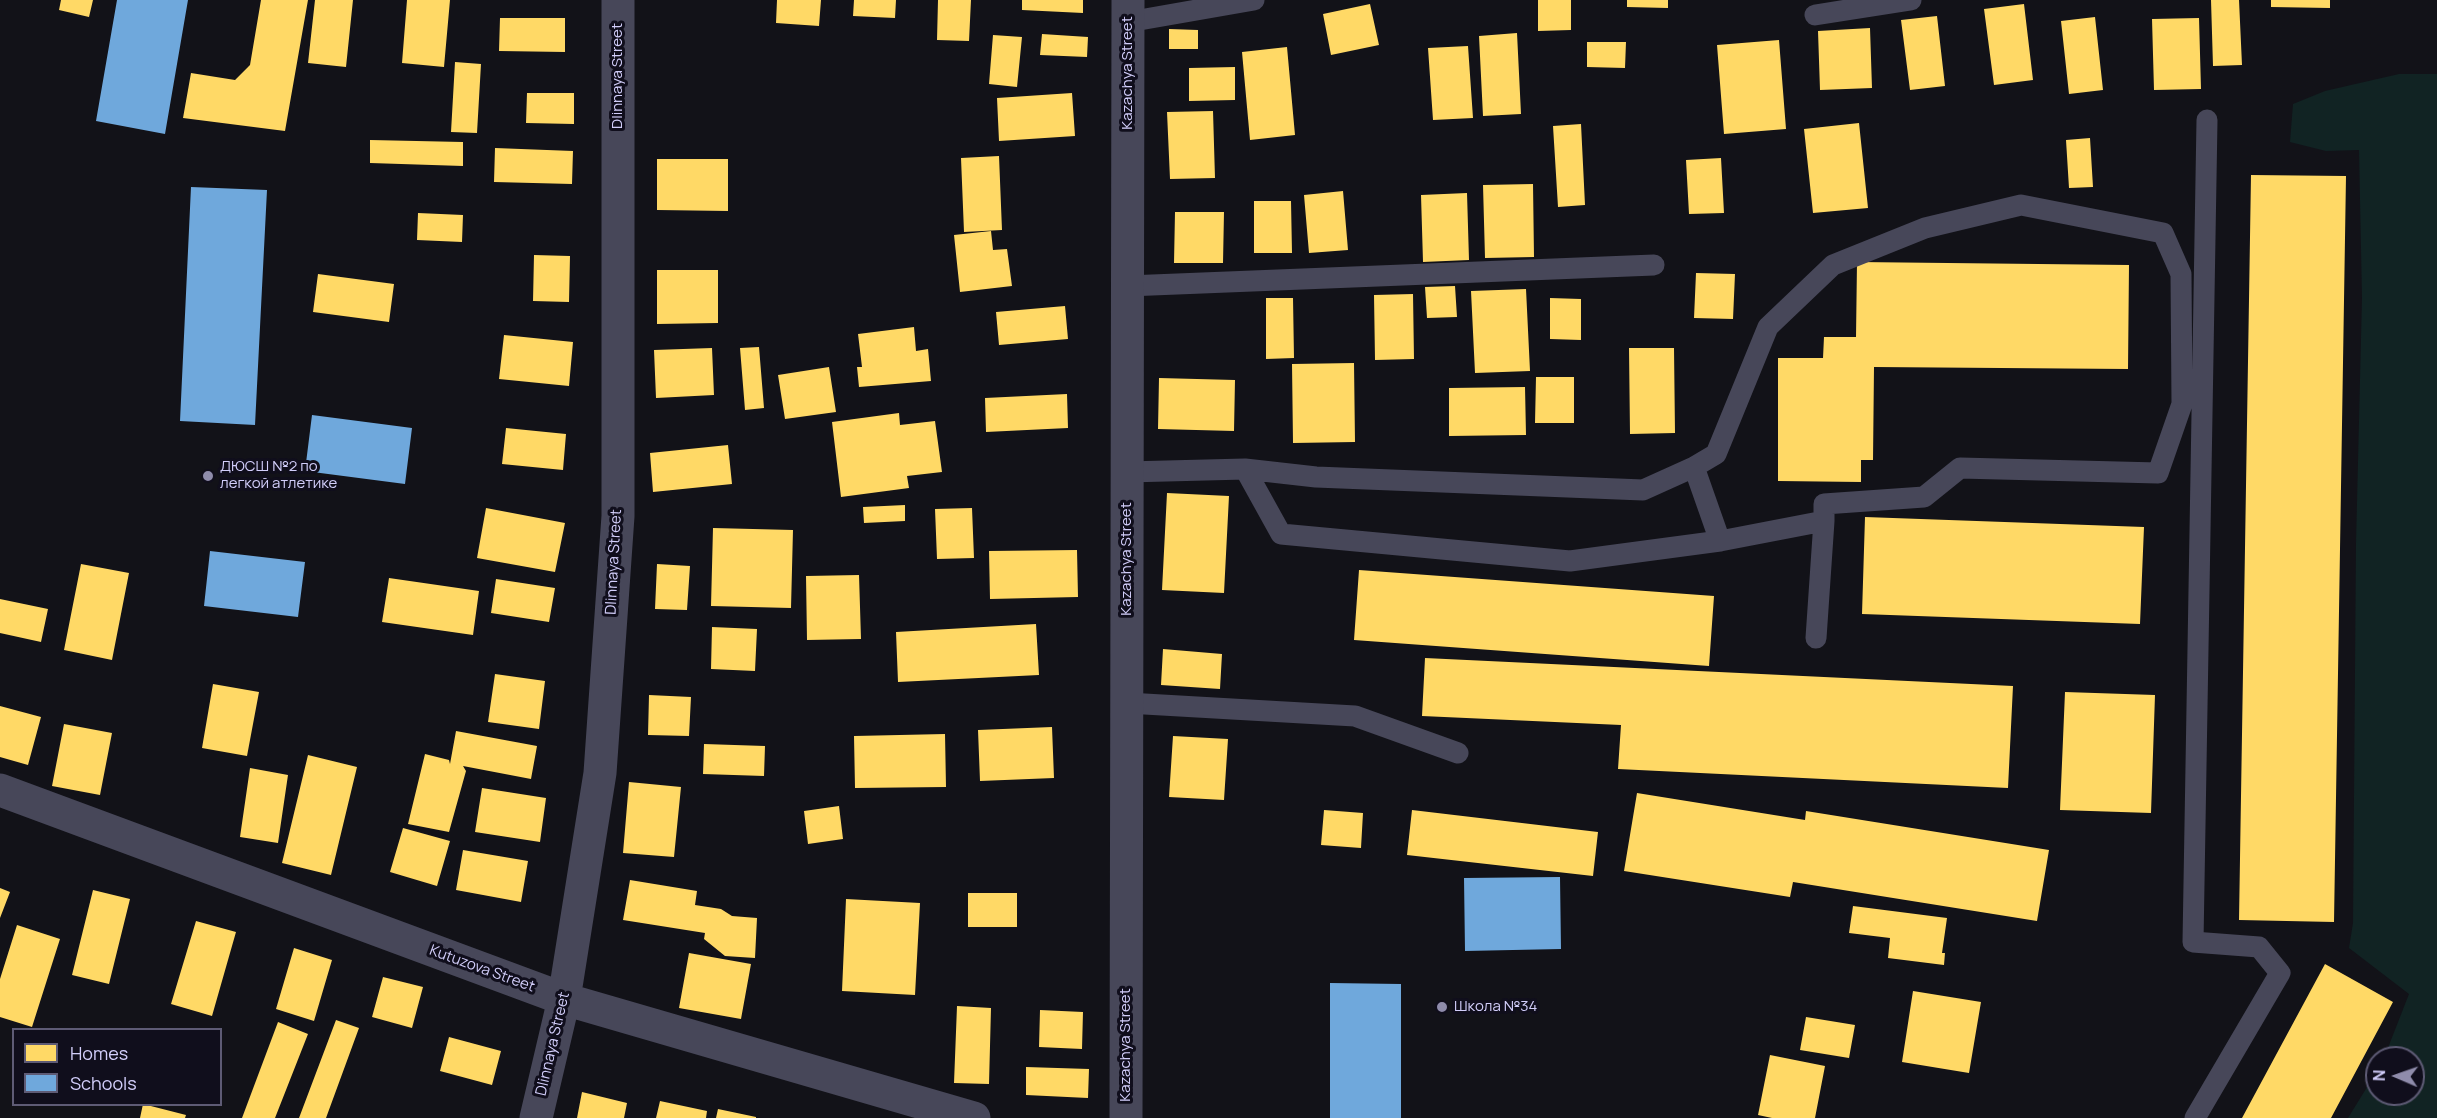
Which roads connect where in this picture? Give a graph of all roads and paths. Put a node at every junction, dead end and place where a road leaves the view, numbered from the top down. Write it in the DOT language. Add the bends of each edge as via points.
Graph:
graph roads {
  1 [pos="618,0"];
  2 [pos="1254,0"];
  3 [pos="1911,0"];
  4 [pos="1128,11"];
  5 [pos="1815,15"];
  6 [pos="2207,120"];
  7 [pos="1654,265"];
  8 [pos="1127,286"];
  9 [pos="1694,467"];
  10 [pos="1245,469"];
  11 [pos="1127,472"];
  12 [pos="1824,521"];
  13 [pos="1720,541"];
  14 [pos="1816,638"];
  15 [pos="1127,703"];
  16 [pos="1458,753"];
  17 [pos="0,790"];
  18 [pos="564,999"];
  19 [pos="536,1118"];
  20 [pos="974,1118"];
  21 [pos="1126,1118"];
  22 [pos="2195,1118"];
  1 -- 18 [label="street, Dlinnaya Street" via="618,516 600,773"];
  2 -- 4 [label="lane"];
  3 -- 5 [label="lane"];
  4 -- 8 [label="street, Kazachya Street"];
  6 -- 22 [label="lane" via="2193,942 2259,947 2280,973"];
  7 -- 8 [label="lane"];
  8 -- 11 [label="street, Kazachya Street"];
  9 -- 10 [label="lane" via="1643,490 1316,477"];
  9 -- 12 [label="lane" via="1716,454 1768,327 1833,265 1925,228 2021,205 2163,233 2181,274 2182,404 2158,473 1960,468 1924,497 1824,504"];
  9 -- 13 [label="lane"];
  10 -- 11 [label="lane"];
  10 -- 13 [label="lane" via="1281,534 1570,561"];
  11 -- 15 [label="street, Kazachya Street"];
  12 -- 13 [label="lane"];
  12 -- 14 [label="lane"];
  15 -- 16 [label="lane" via="1355,716"];
  15 -- 21 [label="street, Kazachya Street"];
  17 -- 18 [label="street, Kutuzova Street"];
  18 -- 19 [label="street, Dlinnaya Street"];
  18 -- 20 [label="street, Kutuzova Street"];
}
